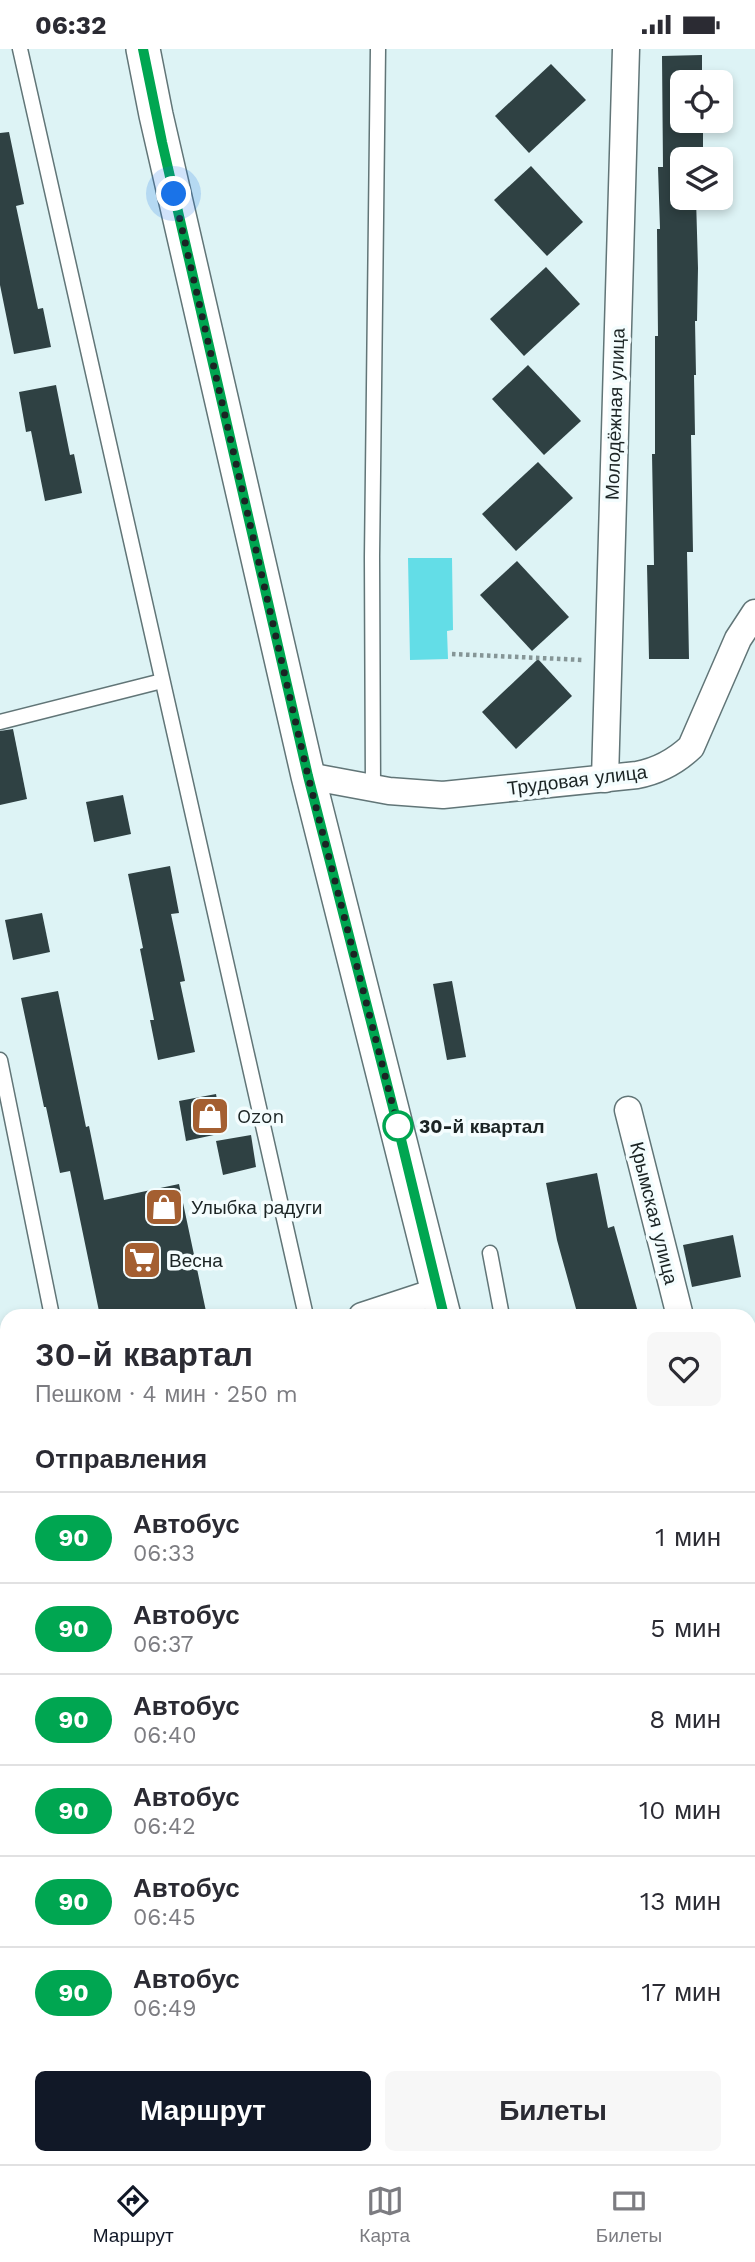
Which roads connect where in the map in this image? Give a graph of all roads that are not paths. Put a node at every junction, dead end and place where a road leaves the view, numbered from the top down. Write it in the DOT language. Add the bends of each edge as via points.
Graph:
graph roads {
  1 [pos="20,49"];
  2 [pos="143,49"];
  3 [pos="378,49"];
  4 [pos="626,49"];
  5 [pos="755,613"];
  6 [pos="162,681"];
  7 [pos="0,722"];
  8 [pos="308,776"];
  9 [pos="604,779"];
  10 [pos="373,789"];
  11 [pos="0,1060"];
  12 [pos="628,1109"];
  13 [pos="490,1253"];
  14 [pos="441,1303"];
  15 [pos="51,1309"];
  16 [pos="304,1309"];
  17 [pos="405,1309"];
  18 [pos="501,1309"];
  19 [pos="678,1309"];
  1 -- 6 [label="lane"];
  2 -- 8 [label="street"];
  3 -- 10 [label="lane"];
  4 -- 9 [label="street, Молодёжная улица"];
  5 -- 9 [label="street, Трудовая улица" via="738,639 691,747 660,769"];
  6 -- 7 [label="lane"];
  6 -- 16 [label="lane"];
  8 -- 10 [label="street, Трудовая улица"];
  8 -- 14 [label="street"];
  9 -- 10 [label="street, Трудовая улица" via="443,795"];
  11 -- 15 [label="lane"];
  12 -- 19 [label="street, Крымская улица"];
  13 -- 18 [label="lane"];
  14 -- 17 [label="street"];
}
